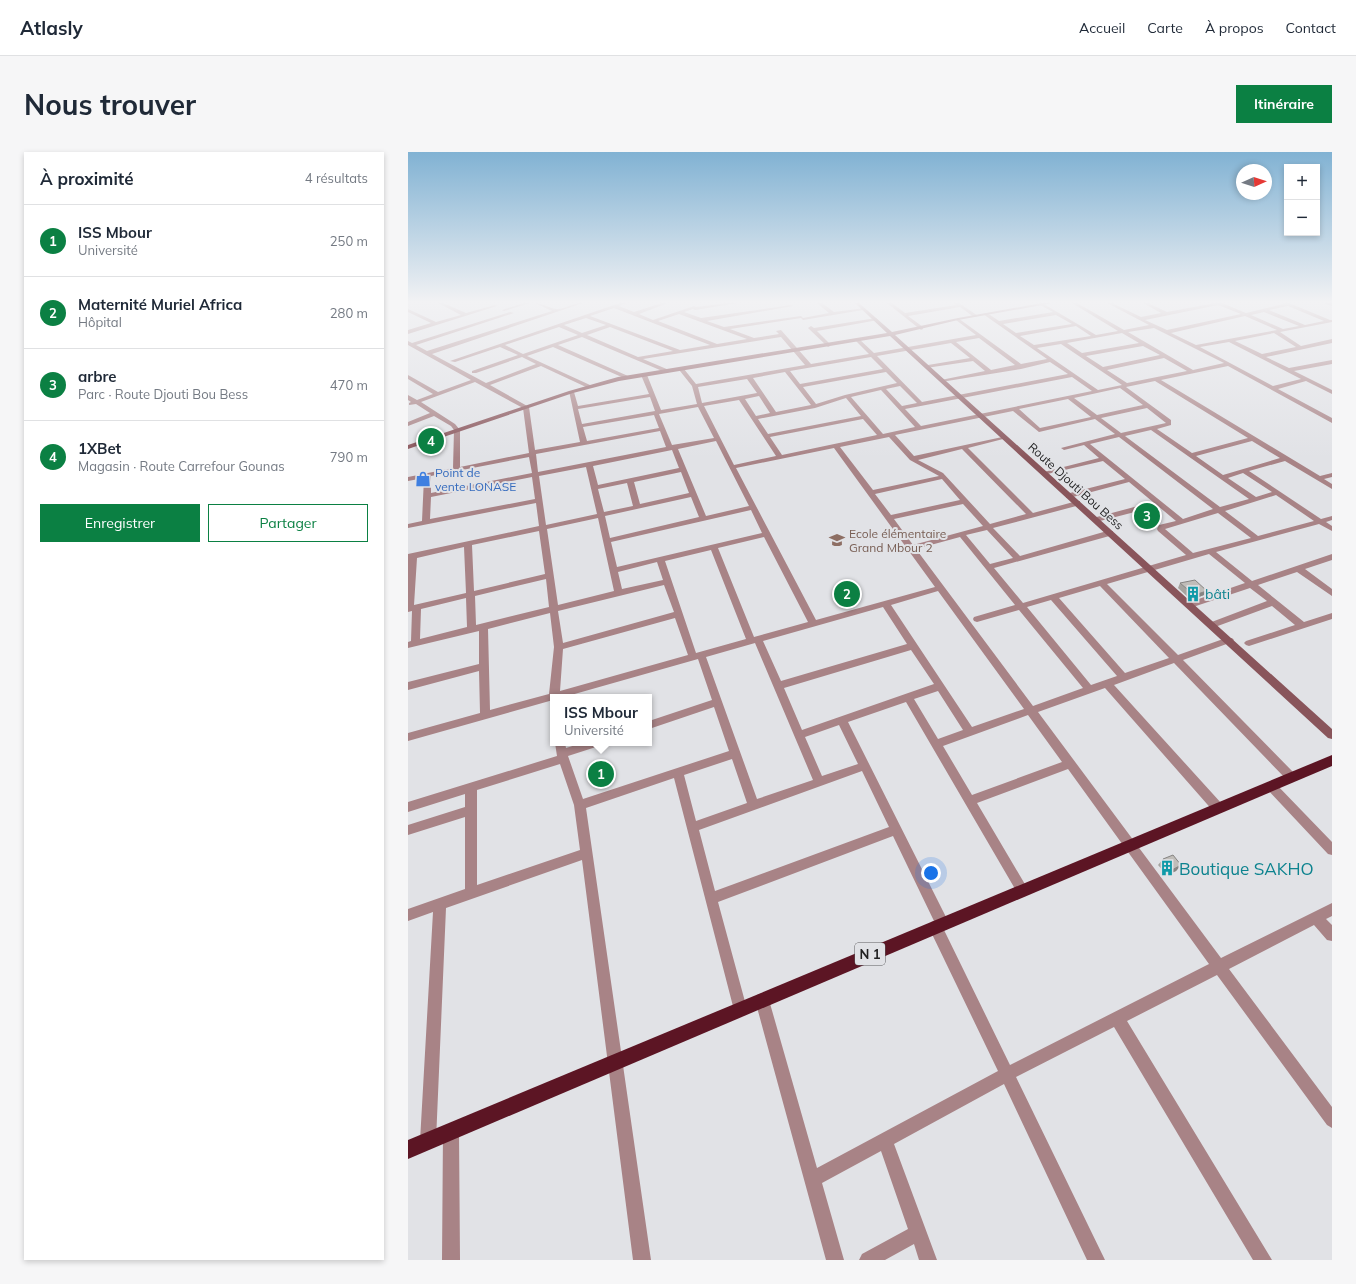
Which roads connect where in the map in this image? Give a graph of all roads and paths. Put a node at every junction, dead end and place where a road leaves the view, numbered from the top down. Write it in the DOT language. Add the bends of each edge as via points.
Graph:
graph roads {
  1 [pos="430,355"];
  2 [pos="473,355"];
  3 [pos="523,355"];
  4 [pos="576,355"];
  5 [pos="631,355"];
  6 [pos="661,355"];
  7 [pos="774,355"];
  8 [pos="799,355"];
  9 [pos="882,355"];
  10 [pos="914,355"];
  11 [pos="968,355"];
  12 [pos="1005,355"];
  13 [pos="1044,355"];
  14 [pos="1082,355"];
  15 [pos="1210,355"];
  16 [pos="1268,355"];
  17 [pos="874,356"];
  18 [pos="1165,356"];
  19 [pos="1262,356"];
  20 [pos="639,358"];
  21 [pos="974,359"];
  22 [pos="1052,360"];
  23 [pos="453,362"];
  24 [pos="1332,362"];
  25 [pos="541,364"];
  26 [pos="1229,364"];
  27 [pos="462,366"];
  28 [pos="810,367"];
  29 [pos="1021,367"];
  30 [pos="928,368"];
  31 [pos="455,369"];
  32 [pos="1102,369"];
  33 [pos="682,370"];
  34 [pos="887,370"];
  35 [pos="1288,370"];
  36 [pos="667,371"];
  37 [pos="787,371"];
  38 [pos="1191,371"];
  39 [pos="474,372"];
  40 [pos="990,372"];
  41 [pos="644,375"];
  42 [pos="1072,375"];
  43 [pos="408,377"];
  44 [pos="626,377"];
  45 [pos="750,378"];
  46 [pos="474,379"];
  47 [pos="1154,379"];
  48 [pos="1307,379"];
  49 [pos="943,381"];
  50 [pos="486,384"];
  51 [pos="901,384"];
  52 [pos="588,386"];
  53 [pos="695,386"];
  54 [pos="799,386"];
  55 [pos="1123,386"];
  56 [pos="882,388"];
  57 [pos="1273,388"];
  58 [pos="1330,390"];
  59 [pos="1096,391"];
  60 [pos="571,392"];
  61 [pos="437,394"];
  62 [pos="762,394"];
  63 [pos="652,395"];
  64 [pos="847,396"];
  65 [pos="408,397"];
  66 [pos="960,397"];
  67 [pos="1069,397"];
  68 [pos="741,398"];
  69 [pos="416,402"];
  70 [pos="920,404"];
  71 [pos="408,405"];
  72 [pos="700,405"];
  73 [pos="815,406"];
  74 [pos="1147,406"];
  75 [pos="526,407"];
  76 [pos="575,408"];
  77 [pos="901,408"];
  78 [pos="1014,408"];
  79 [pos="657,412"];
  80 [pos="434,414"];
  81 [pos="774,414"];
  82 [pos="981,415"];
  83 [pos="864,417"];
  84 [pos="1096,417"];
  85 [pos="754,418"];
  86 [pos="1330,418"];
  87 [pos="408,424"];
  88 [pos="580,426"];
  89 [pos="626,427"];
  90 [pos="919,428"];
  91 [pos="1153,428"];
  92 [pos="662,429"];
  93 [pos="457,430"];
  94 [pos="890,434"];
  95 [pos="766,436"];
  96 [pos="881,436"];
  97 [pos="1121,436"];
  98 [pos="1005,437"];
  99 [pos="718,439"];
  100 [pos="1253,439"];
  101 [pos="584,443"];
  102 [pos="1086,444"];
  103 [pos="836,446"];
  104 [pos="408,447"];
  105 [pos="963,447"];
  106 [pos="672,448"];
  107 [pos="1064,448"];
  108 [pos="532,454"];
  109 [pos="1192,455"];
  110 [pos="780,457"];
  111 [pos="912,459"];
  112 [pos="1105,459"];
  113 [pos="1285,459"];
  114 [pos="589,464"];
  115 [pos="733,467"];
  116 [pos="456,470"];
  117 [pos="682,470"];
  118 [pos="1244,471"];
  119 [pos="1044,473"];
  120 [pos="428,475"];
  121 [pos="535,475"];
  122 [pos="1332,475"];
  123 [pos="943,477"];
  124 [pos="1223,477"];
  125 [pos="408,479"];
  126 [pos="1318,479"];
  127 [pos="630,480"];
  128 [pos="1130,480"];
  129 [pos="1332,487"];
  130 [pos="595,488"];
  131 [pos="871,493"];
  132 [pos="1277,493"];
  133 [pos="692,495"];
  134 [pos="427,496"];
  135 [pos="1069,496"];
  136 [pos="538,500"];
  137 [pos="965,500"];
  138 [pos="1255,500"];
  139 [pos="1077,503"];
  140 [pos="1159,503"];
  141 [pos="637,507"];
  142 [pos="753,507"];
  143 [pos="1219,510"];
  144 [pos="601,514"];
  145 [pos="1031,515"];
  146 [pos="703,518"];
  147 [pos="889,518"];
  148 [pos="1332,518"];
  149 [pos="1096,520"];
  150 [pos="1181,521"];
  151 [pos="1320,521"];
  152 [pos="426,523"];
  153 [pos="408,526"];
  154 [pos="542,527"];
  155 [pos="988,527"];
  156 [pos="1332,529"];
  157 [pos="1110,533"];
  158 [pos="767,534"];
  159 [pos="962,535"];
  160 [pos="1256,538"];
  161 [pos="607,541"];
  162 [pos="468,543"];
  163 [pos="713,546"];
  164 [pos="911,548"];
  165 [pos="1210,551"];
  166 [pos="410,556"];
  167 [pos="1192,556"];
  168 [pos="1332,557"];
  169 [pos="660,559"];
  170 [pos="1019,559"];
  171 [pos="989,567"];
  172 [pos="1149,569"];
  173 [pos="1300,569"];
  174 [pos="614,570"];
  175 [pos="410,576"];
  176 [pos="549,576"];
  177 [pos="668,581"];
  178 [pos="1102,583"];
  179 [pos="1252,584"];
  180 [pos="940,588"];
  181 [pos="1330,590"];
  182 [pos="619,593"];
  183 [pos="470,594"];
  184 [pos="1053,597"];
  185 [pos="1273,602"];
  186 [pos="885,603"];
  187 [pos="1190,605"];
  188 [pos="1020,606"];
  189 [pos="411,608"];
  190 [pos="554,609"];
  191 [pos="679,614"];
  192 [pos="1332,616"];
  193 [pos="977,619"];
  194 [pos="814,623"];
  195 [pos="1212,625"];
  196 [pos="483,626"];
  197 [pos="1303,626"];
  198 [pos="472,629"];
  199 [pos="755,640"];
  200 [pos="1229,640"];
  201 [pos="1249,643"];
  202 [pos="411,644"];
  203 [pos="913,646"];
  204 [pos="559,647"];
  205 [pos="697,656"];
  206 [pos="1175,659"];
  207 [pos="484,666"];
  208 [pos="1123,677"];
  209 [pos="1107,683"];
  210 [pos="408,686"];
  211 [pos="778,686"];
  212 [pos="940,686"];
  213 [pos="1089,689"];
  214 [pos="554,694"];
  215 [pos="564,694"];
  216 [pos="908,697"];
  217 [pos="550,698"];
  218 [pos="717,702"];
  219 [pos="1030,710"];
  220 [pos="485,715"];
  221 [pos="842,720"];
  222 [pos="652,724"];
  223 [pos="970,732"];
  224 [pos="1332,734"];
  225 [pos="799,735"];
  226 [pos="408,737"];
  227 [pos="936,744"];
  228 [pos="584,746"];
  229 [pos="562,752"];
  230 [pos="735,753"];
  231 [pos="1332,760"];
  232 [pos="1069,764"];
  233 [pos="864,766"];
  234 [pos="678,772"];
  235 [pos="1291,777"];
  236 [pos="818,782"];
  237 [pos="1270,786"];
  238 [pos="471,788"];
  239 [pos="970,801"];
  240 [pos="580,805"];
  241 [pos="753,805"];
  242 [pos="408,807"];
  243 [pos="1218,808"];
  244 [pos="471,810"];
  245 [pos="692,827"];
  246 [pos="408,830"];
  247 [pos="896,830"];
  248 [pos="1129,845"];
  249 [pos="1332,850"];
  250 [pos="587,853"];
  251 [pos="1022,890"];
  252 [pos="471,893"];
  253 [pos="711,899"];
  254 [pos="440,904"];
  255 [pos="1332,909"];
  256 [pos="408,915"];
  257 [pos="1316,917"];
  258 [pos="939,925"];
  259 [pos="1332,935"];
  260 [pos="1218,966"];
  261 [pos="762,1000"];
  262 [pos="740,1009"];
  263 [pos="1117,1018"];
  264 [pos="615,1062"];
  265 [pos="1006,1074"];
  266 [pos="1332,1120"];
  267 [pos="451,1132"];
  268 [pos="885,1140"];
  269 [pos="428,1141"];
  270 [pos="408,1150"];
  271 [pos="813,1179"];
  272 [pos="918,1233"];
  273 [pos="451,1260"];
  274 [pos="642,1260"];
  275 [pos="835,1260"];
  276 [pos="868,1260"];
  277 [pos="928,1260"];
  278 [pos="1096,1260"];
  279 [pos="1263,1260"];
  1 -- 23 [label="street"];
  1 -- 31 [label="street"];
  2 -- 23 [label="street"];
  3 -- 25 [label="street"];
  3 -- 39 [label="street"];
  4 -- 44 [label="street"];
  5 -- 20 [label="street"];
  6 -- 20 [label="street"];
  7 -- 33 [label="main road"];
  8 -- 28 [label="street"];
  9 -- 17 [label="street"];
  10 -- 30 [label="main road, Route Djouti Bou Bess"];
  11 -- 21 [label="street"];
  12 -- 29 [label="street"];
  13 -- 22 [label="street"];
  14 -- 32 [label="street"];
  15 -- 26 [label="street"];
  16 -- 19 [label="street"];
  17 -- 28 [label="street"];
  17 -- 34 [label="street"];
  18 -- 32 [label="street"];
  18 -- 38 [label="street"];
  19 -- 35 [label="street"];
  20 -- 36 [label="street"];
  21 -- 30 [label="street"];
  21 -- 40 [label="street"];
  22 -- 29 [label="street"];
  22 -- 42 [label="street"];
  23 -- 27 [label="street"];
  24 -- 35 [label="street"];
  25 -- 50 [label="street"];
  25 -- 52 [label="street"];
  26 -- 38 [label="street"];
  26 -- 57 [label="street"];
  27 -- 31 [label="street"];
  27 -- 39 [label="street"];
  28 -- 37 [label="street"];
  29 -- 40 [label="street"];
  30 -- 49 [label="main road, Route Djouti Bou Bess"];
  31 -- 46 [label="street"];
  32 -- 55 [label="street"];
  33 -- 36 [label="main road"];
  33 -- 53 [label="street"];
  34 -- 51 [label="street"];
  34 -- 54 [label="street"];
  35 -- 48 [label="street"];
  36 -- 41 [label="main road"];
  37 -- 45 [label="street"];
  37 -- 54 [label="street"];
  38 -- 47 [label="street"];
  39 -- 46 [label="street"];
  40 -- 49 [label="street"];
  41 -- 44 [label="main road"];
  41 -- 63 [label="street"];
  42 -- 59 [label="street"];
  42 -- 66 [label="street"];
  43 -- 61 [label="street"];
  44 -- 52 [label="main road"];
  45 -- 53 [label="street"];
  45 -- 62 [label="street"];
  46 -- 50 [label="street"];
  46 -- 61 [label="street"];
  47 -- 55 [label="street"];
  47 -- 100 [label="street"];
  48 -- 57 [label="street"];
  48 -- 58 [label="street"];
  49 -- 66 [label="main road, Route Djouti Bou Bess"];
  50 -- 75 [label="street"];
  51 -- 56 [label="street"];
  51 -- 70 [label="street"];
  52 -- 60 [label="main road"];
  53 -- 72 [label="street"];
  54 -- 73 [label="street"];
  55 -- 59 [label="street"];
  55 -- 74 [label="street"];
  56 -- 64 [label="street"];
  56 -- 77 [label="street"];
  57 -- 86 [label="street"];
  59 -- 67 [label="street"];
  60 -- 75 [label="main road"];
  60 -- 76 [label="street"];
  61 -- 69 [label="street"];
  62 -- 68 [label="street"];
  62 -- 81 [label="street"];
  63 -- 76 [label="street"];
  63 -- 79 [label="street"];
  64 -- 73 [label="street"];
  64 -- 83 [label="street"];
  65 -- 69 [label="street"];
  66 -- 70 [label="street"];
  66 -- 82 [label="main road, Route Djouti Bou Bess"];
  67 -- 78 [label="street"];
  67 -- 84 [label="street"];
  68 -- 72 [label="street"];
  68 -- 85 [label="street"];
  69 -- 71 [label="street"];
  69 -- 80 [label="street"];
  70 -- 77 [label="street"];
  72 -- 79 [label="street"];
  72 -- 99 [label="street"];
  73 -- 81 [label="street"];
  74 -- 84 [label="street"];
  74 -- 91 [label="street" via="1170,423"];
  75 -- 93 [label="main road"];
  75 -- 108 [label="street"];
  76 -- 88 [label="street"];
  77 -- 90 [label="street"];
  78 -- 82 [label="street"];
  78 -- 84 [label="street" via="1039,430"];
  79 -- 89 [label="street"];
  79 -- 92 [label="street"];
  80 -- 87 [label="street"];
  80 -- 93 [label="street"];
  81 -- 85 [label="street"];
  82 -- 90 [label="street"];
  82 -- 98 [label="main road, Route Djouti Bou Bess"];
  83 -- 95 [label="street"];
  83 -- 96 [label="street"];
  84 -- 97 [label="street"];
  85 -- 95 [label="street"];
  88 -- 89 [label="street"];
  88 -- 101 [label="street"];
  89 -- 92 [label="street"];
  89 -- 101 [label="street"];
  90 -- 94 [label="street"];
  91 -- 97 [label="street"];
  91 -- 109 [label="street"];
  92 -- 106 [label="street"];
  93 -- 104 [label="main road"];
  93 -- 116 [label="street"];
  94 -- 96 [label="street"];
  94 -- 111 [label="street"];
  95 -- 110 [label="street"];
  96 -- 103 [label="street"];
  97 -- 102 [label="street"];
  97 -- 143 [label="street"];
  98 -- 105 [label="street"];
  98 -- 119 [label="main road, Route Djouti Bou Bess"];
  99 -- 106 [label="street"];
  99 -- 115 [label="street"];
  100 -- 109 [label="street"];
  100 -- 113 [label="street"];
  101 -- 108 [label="street"];
  102 -- 107 [label="street"];
  102 -- 112 [label="street"];
  103 -- 110 [label="street"];
  103 -- 131 [label="street"];
  105 -- 111 [label="street"];
  105 -- 145 [label="street"];
  106 -- 114 [label="street"];
  106 -- 117 [label="street"];
  108 -- 116 [label="street"];
  108 -- 121 [label="street"];
  109 -- 124 [label="street"];
  110 -- 115 [label="street"];
  111 -- 123 [label="street"];
  112 -- 119 [label="street"];
  112 -- 128 [label="street"];
  113 -- 118 [label="street"];
  113 -- 126 [label="street"];
  114 -- 121 [label="street"];
  114 -- 130 [label="street"];
  115 -- 142 [label="street"];
  116 -- 120 [label="street"];
  117 -- 127 [label="street"];
  117 -- 133 [label="street"];
  118 -- 124 [label="street"];
  118 -- 132 [label="street"];
  119 -- 135 [label="main road, Route Djouti Bou Bess"];
  120 -- 125 [label="street"];
  120 -- 134 [label="street"];
  121 -- 134 [label="street"];
  121 -- 136 [label="street"];
  122 -- 126 [label="street"];
  123 -- 131 [label="street"];
  123 -- 137 [label="street"];
  124 -- 138 [label="street"];
  126 -- 129 [label="street"];
  127 -- 130 [label="street"];
  127 -- 141 [label="street"];
  128 -- 135 [label="street"];
  128 -- 140 [label="street"];
  130 -- 144 [label="street"];
  131 -- 147 [label="street"];
  132 -- 138 [label="street"];
  132 -- 151 [label="street"];
  133 -- 141 [label="street"];
  133 -- 146 [label="street"];
  134 -- 152 [label="street"];
  135 -- 139 [label="main road, Route Djouti Bou Bess"];
  136 -- 152 [label="street"];
  136 -- 154 [label="street"];
  137 -- 147 [label="street"];
  137 -- 155 [label="street"];
  138 -- 143 [label="street"];
  139 -- 145 [label="street"];
  139 -- 149 [label="main road, Route Djouti Bou Bess"];
  140 -- 149 [label="street"];
  140 -- 150 [label="street"];
  141 -- 144 [label="street"];
  142 -- 146 [label="street"];
  142 -- 158 [label="street"];
  143 -- 150 [label="street"];
  143 -- 160 [label="street"];
  144 -- 154 [label="street"];
  144 -- 161 [label="street"];
  145 -- 155 [label="street"];
  146 -- 161 [label="street"];
  147 -- 164 [label="street"];
  148 -- 151 [label="street"];
  149 -- 157 [label="main road, Route Djouti Bou Bess"];
  150 -- 167 [label="street" via="1161,529"];
  151 -- 156 [label="street"];
  151 -- 160 [label="street"];
  152 -- 153 [label="street"];
  154 -- 162 [label="street"];
  154 -- 176 [label="street"];
  155 -- 159 [label="street"];
  155 -- 170 [label="street"];
  157 -- 170 [label="street"];
  157 -- 172 [label="main road, Route Djouti Bou Bess"];
  158 -- 163 [label="street"];
  158 -- 194 [label="street"];
  159 -- 164 [label="street"];
  159 -- 171 [label="street"];
  160 -- 165 [label="street"];
  161 -- 174 [label="street"];
  162 -- 166 [label="street"];
  162 -- 183 [label="street"];
  163 -- 169 [label="street"];
  163 -- 199 [label="street"];
  164 -- 180 [label="street"];
  165 -- 167 [label="street"];
  165 -- 179 [label="street"];
  166 -- 175 [label="street"];
  167 -- 172 [label="street"];
  168 -- 173 [label="street"];
  169 -- 174 [label="street"];
  169 -- 177 [label="street"];
  170 -- 171 [label="street"];
  171 -- 188 [label="street"];
  172 -- 178 [label="street"];
  172 -- 187 [label="main road, Route Djouti Bou Bess"];
  173 -- 179 [label="street"];
  173 -- 181 [label="street"];
  174 -- 182 [label="street"];
  175 -- 189 [label="street"];
  176 -- 183 [label="street"];
  176 -- 190 [label="street"];
  177 -- 182 [label="street"];
  177 -- 191 [label="street"];
  178 -- 184 [label="street"];
  178 -- 206 [label="street"];
  179 -- 185 [label="street"];
  179 -- 187 [label="street"];
  180 -- 186 [label="street"];
  180 -- 219 [label="street"];
  182 -- 190 [label="street"];
  183 -- 189 [label="street"];
  183 -- 198 [label="street"];
  184 -- 188 [label="street"];
  184 -- 208 [label="street"];
  185 -- 195 [label="street"];
  185 -- 197 [label="street"];
  186 -- 194 [label="street"];
  186 -- 203 [label="street"];
  187 -- 195 [label="main road, Route Djouti Bou Bess"];
  188 -- 193 [label="street"];
  188 -- 213 [label="street"];
  189 -- 202 [label="street"];
  190 -- 196 [label="street"];
  190 -- 204 [label="street"];
  191 -- 204 [label="street"];
  191 -- 205 [label="street"];
  192 -- 197 [label="street"];
  194 -- 199 [label="street"];
  195 -- 200 [label="main road, Route Djouti Bou Bess"];
  196 -- 198 [label="street"];
  196 -- 207 [label="street"];
  197 -- 201 [label="street"];
  198 -- 202 [label="street"];
  199 -- 205 [label="street"];
  199 -- 211 [label="street"];
  200 -- 206 [label="street"];
  200 -- 224 [label="main road, Route Djouti Bou Bess"];
  203 -- 211 [label="street"];
  203 -- 212 [label="street"];
  204 -- 214 [label="street"];
  205 -- 215 [label="street"];
  205 -- 218 [label="street"];
  206 -- 208 [label="street"];
  206 -- 235 [label="street"];
  207 -- 210 [label="street"];
  207 -- 220 [label="street"];
  208 -- 209 [label="street"];
  209 -- 213 [label="street"];
  209 -- 243 [label="street"];
  211 -- 225 [label="street"];
  212 -- 216 [label="street"];
  212 -- 223 [label="street"];
  213 -- 219 [label="street"];
  216 -- 221 [label="street"];
  216 -- 227 [label="street"];
  217 -- 220 [label="street"];
  218 -- 222 [label="street"];
  218 -- 230 [label="street"];
  219 -- 223 [label="street"];
  219 -- 232 [label="street"];
  220 -- 226 [label="street"];
  221 -- 225 [label="street"];
  221 -- 233 [label="street"];
  223 -- 227 [label="street"];
  225 -- 236 [label="street"];
  227 -- 239 [label="street"];
  228 -- 229 [label="street"];
  229 -- 238 [label="street"];
  229 -- 240 [label="street"];
  230 -- 234 [label="street"];
  230 -- 241 [label="street"];
  231 -- 235 [label="highway, N 1"];
  232 -- 239 [label="street"];
  232 -- 248 [label="street"];
  233 -- 236 [label="street"];
  233 -- 247 [label="street"];
  234 -- 240 [label="street"];
  234 -- 245 [label="street"];
  235 -- 237 [label="highway, N 1"];
  236 -- 241 [label="street"];
  237 -- 243 [label="highway, N 1"];
  237 -- 249 [label="street"];
  238 -- 242 [label="street"];
  238 -- 244 [label="street"];
  239 -- 251 [label="street"];
  240 -- 250 [label="street"];
  241 -- 245 [label="street"];
  243 -- 248 [label="highway, N 1"];
  244 -- 246 [label="street"];
  244 -- 252 [label="street"];
  245 -- 253 [label="street"];
  247 -- 253 [label="street"];
  247 -- 258 [label="street"];
  248 -- 251 [label="highway, N 1"];
  248 -- 260 [label="street"];
  250 -- 252 [label="street"];
  250 -- 264 [label="street"];
  251 -- 258 [label="highway, N 1"];
  252 -- 254 [label="street"];
  253 -- 262 [label="street"];
  254 -- 256 [label="street"];
  254 -- 269 [label="street"];
  255 -- 257 [label="street"];
  257 -- 259 [label="street"];
  257 -- 260 [label="street"];
  258 -- 261 [label="highway, N 1"];
  258 -- 265 [label="street"];
  260 -- 263 [label="street"];
  260 -- 266 [label="street"];
  261 -- 262 [label="highway, N 1"];
  261 -- 271 [label="street"];
  262 -- 264 [label="highway, N 1"];
  263 -- 265 [label="street"];
  263 -- 279 [label="street"];
  264 -- 267 [label="highway, N 1"];
  264 -- 274 [label="street"];
  265 -- 268 [label="street"];
  265 -- 278 [label="street"];
  267 -- 269 [label="highway, N 1"];
  267 -- 273 [label="street"];
  268 -- 271 [label="street"];
  268 -- 272 [label="street"];
  269 -- 270 [label="highway, N 1"];
  271 -- 275 [label="street"];
  272 -- 276 [label="street"];
  272 -- 277 [label="street"];
}
